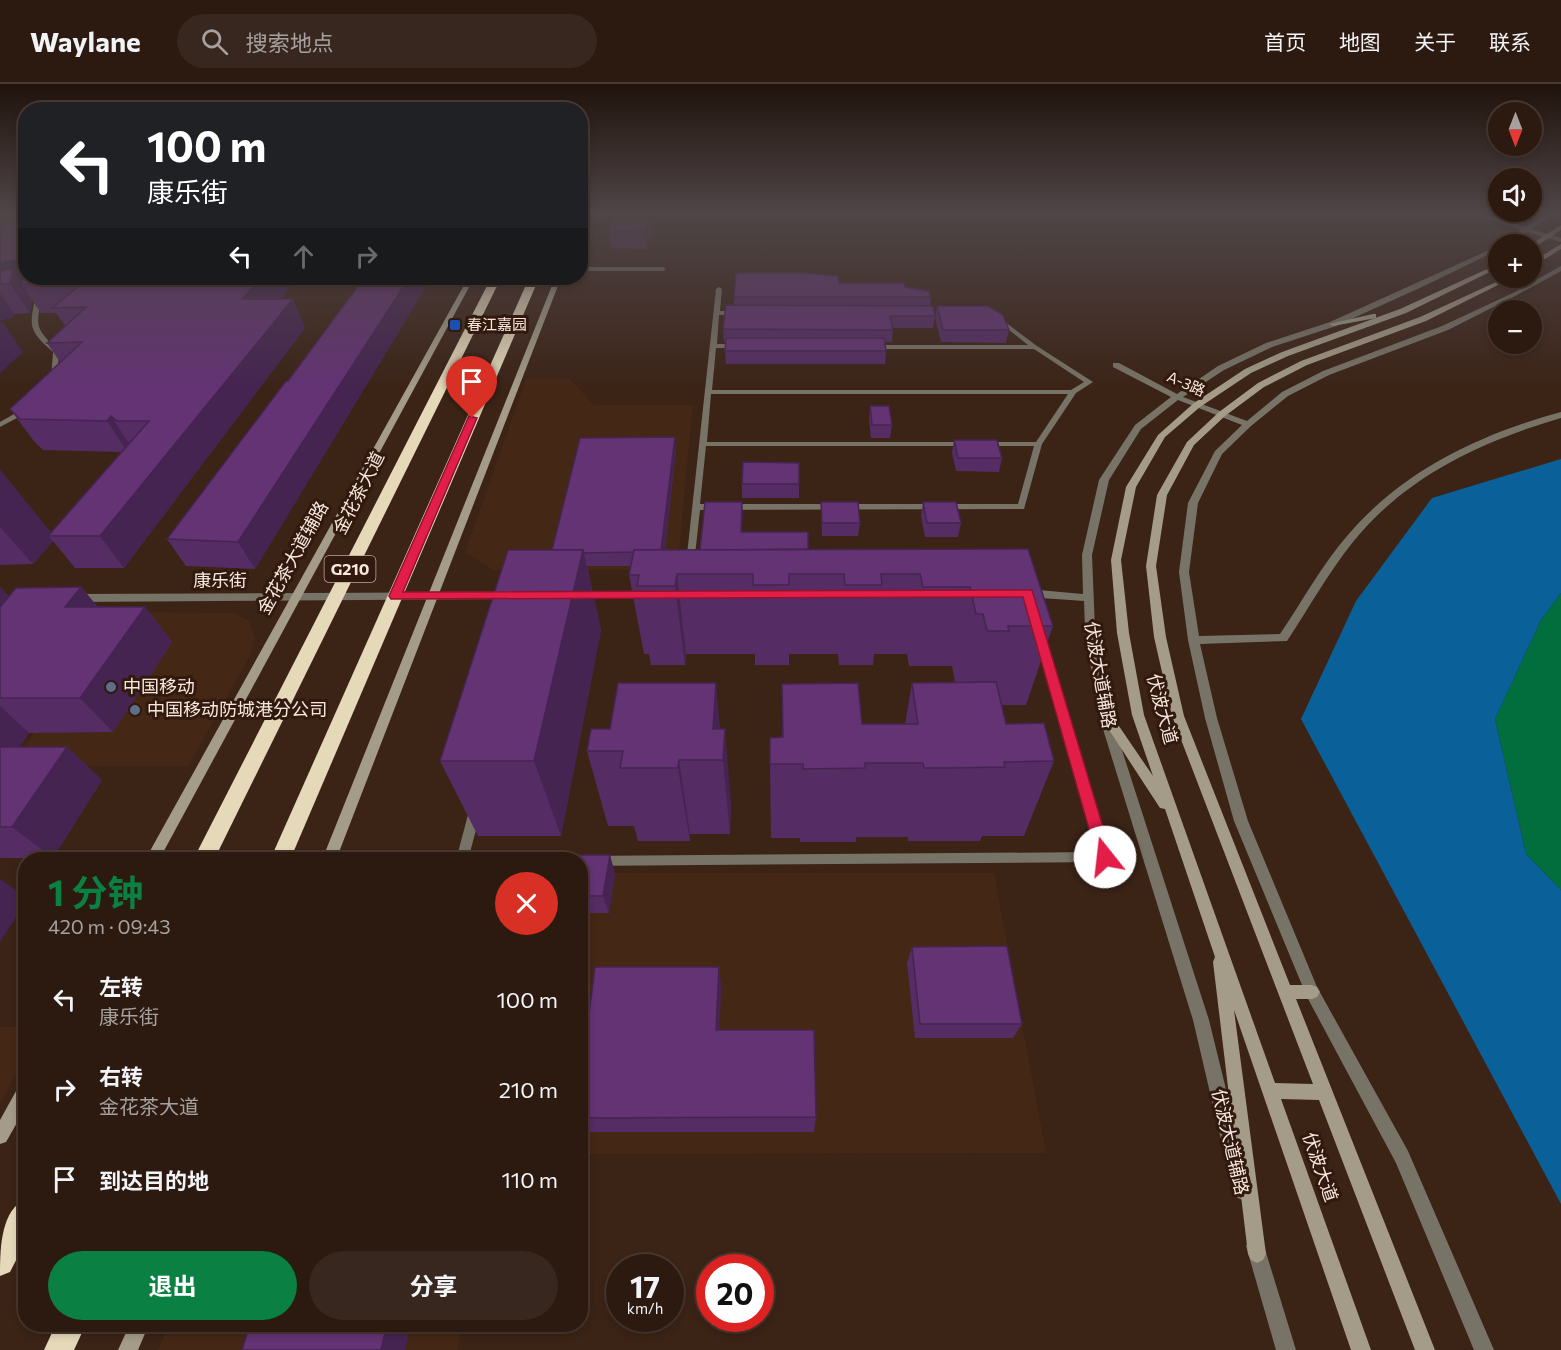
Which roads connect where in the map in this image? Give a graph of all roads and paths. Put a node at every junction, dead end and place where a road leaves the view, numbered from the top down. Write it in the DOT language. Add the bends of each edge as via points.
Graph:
graph roads {
  1 [pos="1452,272"];
  2 [pos="1485,272"];
  3 [pos="1554,272"];
  4 [pos="467,285"];
  5 [pos="492,285"];
  6 [pos="531,285"];
  7 [pos="555,285"];
  8 [pos="1488,288"];
  9 [pos="719,289"];
  10 [pos="50,291"];
  11 [pos="39,292"];
  12 [pos="29,294"];
  13 [pos="1403,311"];
  14 [pos="717,313"];
  15 [pos="741,314"];
  16 [pos="992,314"];
  17 [pos="1333,324"];
  18 [pos="713,346"];
  19 [pos="749,346"];
  20 [pos="868,346"];
  21 [pos="1035,347"];
  22 [pos="1116,365"];
  23 [pos="52,388"];
  24 [pos="708,392"];
  25 [pos="1073,393"];
  26 [pos="1177,397"];
  27 [pos="36,404"];
  28 [pos="1197,405"];
  29 [pos="1222,414"];
  30 [pos="1561,416"];
  31 [pos="1248,424"];
  32 [pos="0,425"];
  33 [pos="703,444"];
  34 [pos="1038,444"];
  35 [pos="696,507"];
  36 [pos="689,573"];
  37 [pos="568,595"];
  38 [pos="663,595"];
  39 [pos="395,596"];
  40 [pos="433,596"];
  41 [pos="522,596"];
  42 [pos="296,597"];
  43 [pos="336,597"];
  44 [pos="1025,597"];
  45 [pos="60,598"];
  46 [pos="1089,598"];
  47 [pos="1038,627"];
  48 [pos="1194,640"];
  49 [pos="1104,713"];
  50 [pos="477,802"];
  51 [pos="1175,820"];
  52 [pos="156,852"];
  53 [pos="207,852"];
  54 [pos="283,852"];
  55 [pos="332,852"];
  56 [pos="464,852"];
  57 [pos="588,861"];
  58 [pos="1216,937"];
  59 [pos="1286,992"];
  60 [pos="1312,992"];
  61 [pos="1270,1091"];
  62 [pos="1324,1092"];
  63 [pos="18,1104"];
  64 [pos="0,1136"];
  65 [pos="18,1226"];
  66 [pos="3,1253"];
  67 [pos="1257,1254"];
  68 [pos="68,1332"];
  69 [pos="136,1332"];
  70 [pos="59,1350"];
  71 [pos="128,1350"];
  72 [pos="1287,1350"];
  73 [pos="1362,1350"];
  74 [pos="1425,1350"];
  75 [pos="1484,1350"];
  1 -- 17 [label="street, 伏波大道辅路"];
  2 -- 13 [label="main road, 伏波大道"];
  3 -- 31 [label="street" via="1445,328 1326,373 1285,394"];
  4 -- 42 [label="main road, 金花茶大道辅路"];
  5 -- 43 [label="highway, 金花茶大道 / G210"];
  6 -- 39 [label="highway, G210"];
  7 -- 40 [label="main road"];
  8 -- 29 [label="main road, 伏波大道" via="1423,319 1304,363 1261,385"];
  9 -- 14 [label="lane"];
  10 -- 11 [label="street"];
  11 -- 12 [label="street"];
  11 -- 23 [label="lane" via="33,323 36,335 56,352"];
  13 -- 17 [label="main road"];
  13 -- 28 [label="main road, 伏波大道" via="1285,354 1240,376"];
  14 -- 15 [label="lane"];
  14 -- 18 [label="lane"];
  16 -- 21 [label="lane"];
  17 -- 26 [label="street, 伏波大道辅路" via="1269,345"];
  18 -- 19 [label="lane"];
  18 -- 24 [label="lane"];
  20 -- 21 [label="lane"];
  21 -- 25 [label="lane" via="1089,382"];
  22 -- 26 [label="street, A-3路"];
  24 -- 25 [label="lane"];
  24 -- 33 [label="lane"];
  25 -- 34 [label="lane"];
  26 -- 28 [label="street, A-3路"];
  26 -- 46 [label="street, 伏波大道辅路" via="1138,427 1104,480 1087,555"];
  27 -- 32 [label="lane"];
  28 -- 29 [label="street, A-3路"];
  28 -- 51 [label="main road, 伏波大道" via="1162,435 1131,487 1116,560 1123,633 1138,715"];
  29 -- 31 [label="street, A-3路"];
  29 -- 59 [label="main road, 伏波大道" via="1190,444 1162,495 1151,566 1160,637 1178,716"];
  30 -- 48 [label="street" via="1516,429 1459,453 1389,500 1350,539 1283,638"];
  31 -- 48 [label="street" via="1218,453 1193,503 1184,572"];
  33 -- 34 [label="lane"];
  33 -- 35 [label="lane"];
  34 -- 35 [label="lane" via="1021,507"];
  35 -- 36 [label="lane"];
  37 -- 38 [label="street"];
  39 -- 40 [label="street, 康乐街"];
  39 -- 43 [label="street, 康乐街"];
  39 -- 54 [label="highway, G210"];
  40 -- 41 [label="street, 康乐街"];
  40 -- 55 [label="main road"];
  42 -- 43 [label="street, 康乐街"];
  42 -- 45 [label="street, 康乐街"];
  42 -- 52 [label="main road, 金花茶大道辅路"];
  43 -- 53 [label="highway, 金花茶大道 / G210"];
  44 -- 46 [label="street"];
  46 -- 49 [label="street, 伏波大道辅路" via="1090,630"];
  47 -- 57 [label="lane" via="1105,857"];
  48 -- 60 [label="street" via="1211,718 1241,820"];
  49 -- 51 [label="main road"];
  49 -- 67 [label="street, 伏波大道辅路" via="1201,1020"];
  50 -- 56 [label="lane"];
  51 -- 58 [label="main road, 伏波大道"];
  58 -- 61 [label="main road, 伏波大道"];
  58 -- 67 [label="main road"];
  59 -- 60 [label="main road"];
  59 -- 62 [label="main road, 伏波大道"];
  60 -- 75 [label="street" via="1402,1158"];
  61 -- 62 [label="main road"];
  61 -- 73 [label="main road, 伏波大道"];
  62 -- 74 [label="main road, 伏波大道"];
  63 -- 64 [label="main road"];
  65 -- 66 [label="highway"];
  67 -- 72 [label="street, 伏波大道辅路"];
  68 -- 70 [label="highway"];
  69 -- 71 [label="main road"];
}
